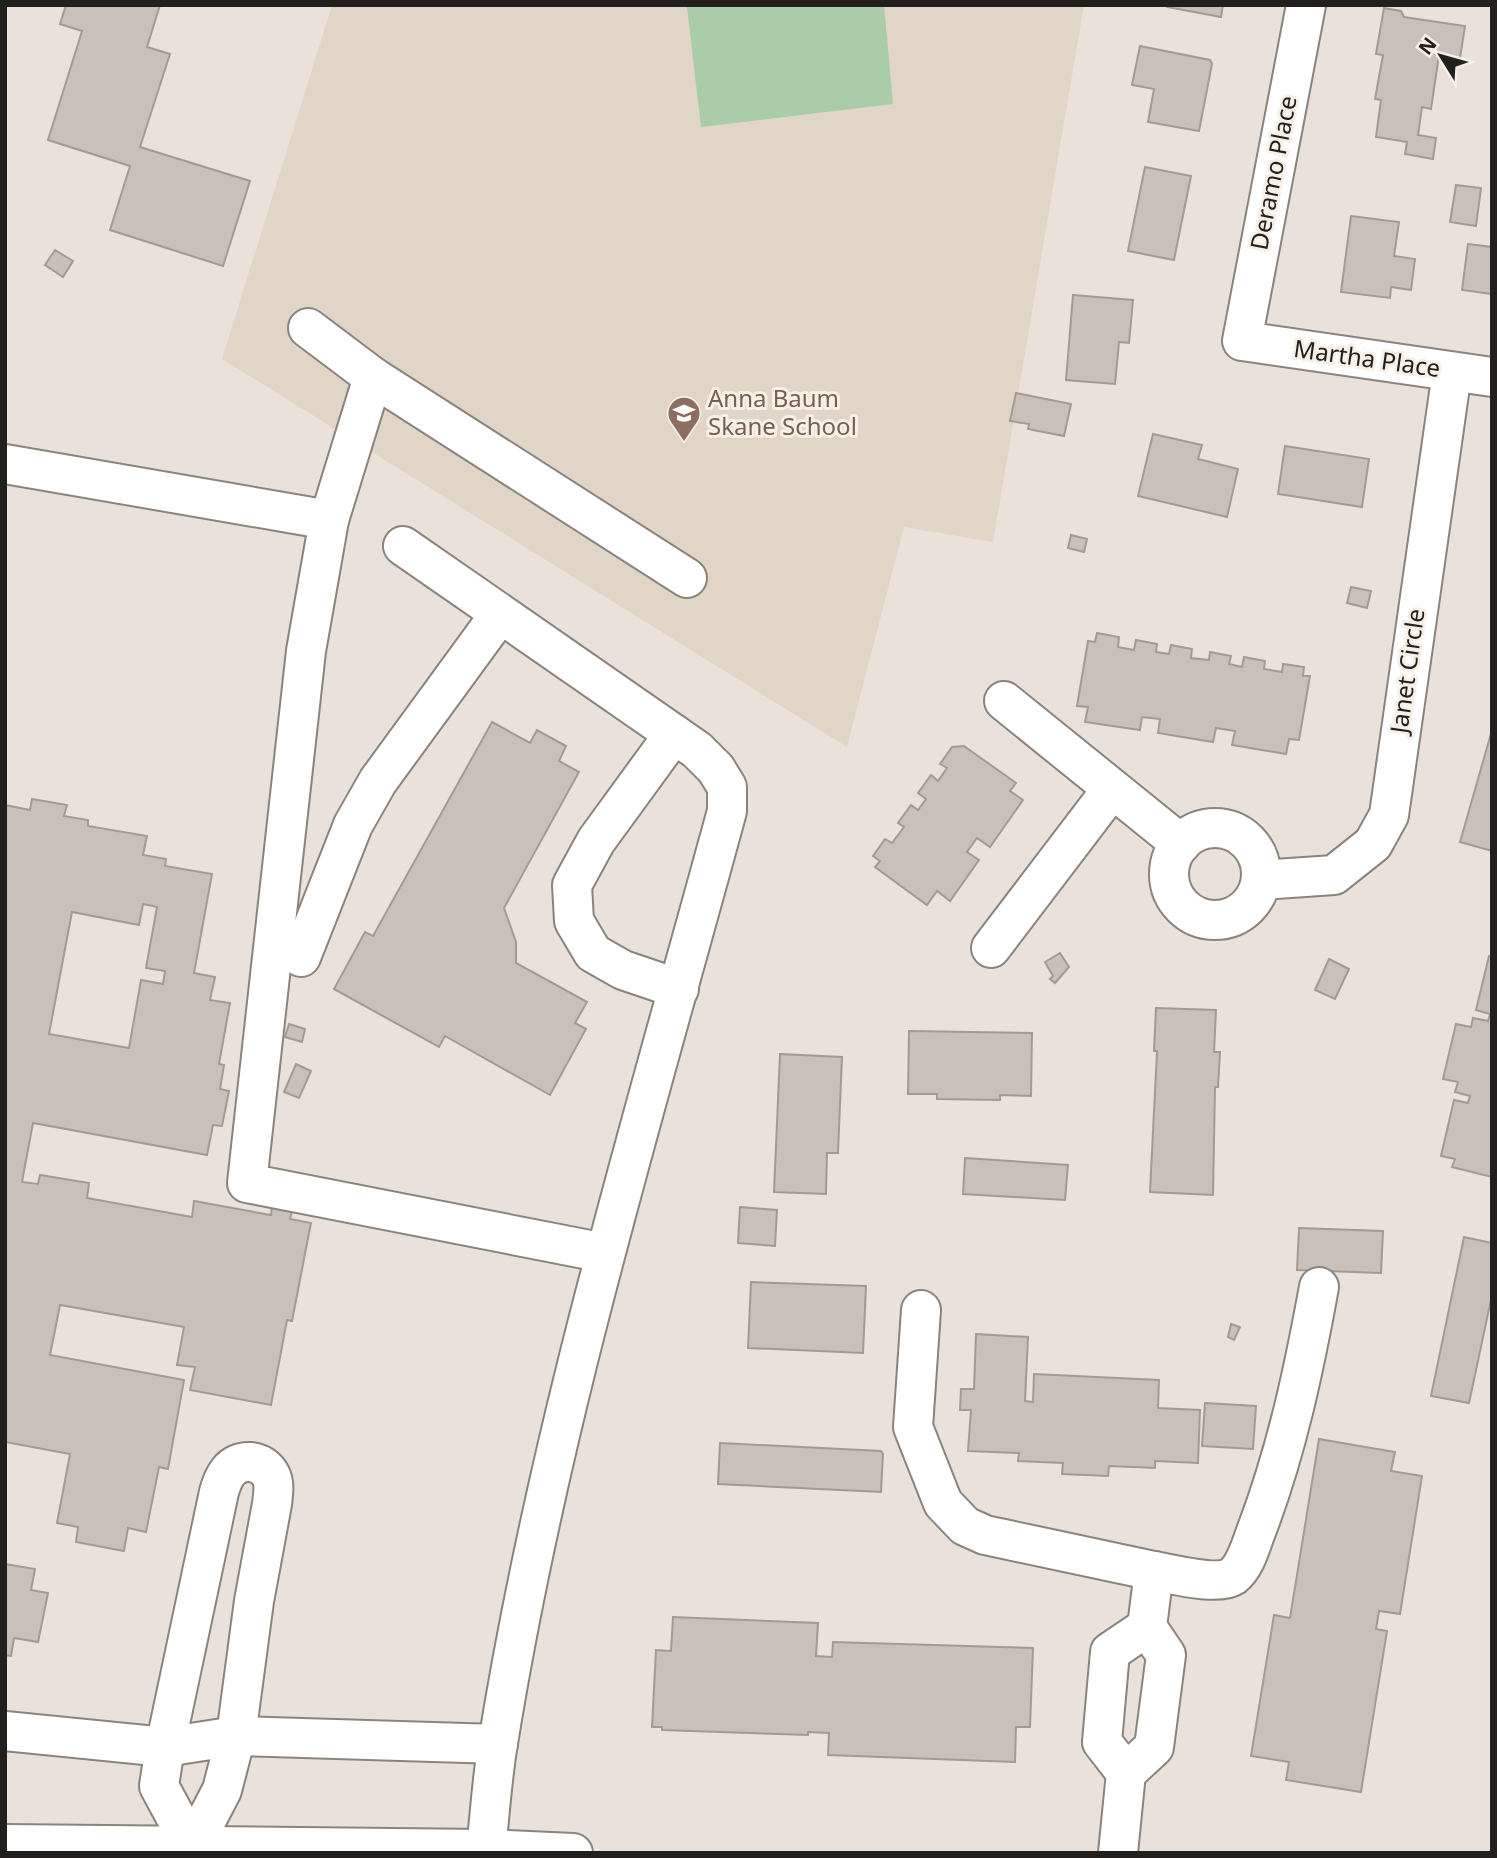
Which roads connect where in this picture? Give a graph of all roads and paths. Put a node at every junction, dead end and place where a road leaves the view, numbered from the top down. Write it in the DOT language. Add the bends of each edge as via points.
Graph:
graph roads {
  1 [pos="1306,5"];
  2 [pos="308,328"];
  3 [pos="1242,341"];
  4 [pos="1452,372"];
  5 [pos="373,377"];
  6 [pos="1492,377"];
  7 [pos="5,464"];
  8 [pos="329,520"];
  9 [pos="403,546"];
  10 [pos="687,578"];
  11 [pos="500,614"];
  12 [pos="1004,701"];
  13 [pos="674,734"];
  14 [pos="1112,789"];
  15 [pos="1181,844"];
  16 [pos="1261,880"];
  17 [pos="992,948"];
  18 [pos="301,957"];
  19 [pos="679,989"];
  20 [pos="605,1253"];
  21 [pos="1319,1287"];
  22 [pos="921,1310"];
  23 [pos="1154,1571"];
  24 [pos="1147,1627"];
  25 [pos="5,1731"];
  26 [pos="236,1736"];
  27 [pos="498,1744"];
  28 [pos="165,1747"];
  29 [pos="1126,1773"];
  30 [pos="5,1843"];
  31 [pos="194,1849"];
  32 [pos="486,1849"];
  33 [pos="573,1853"];
  34 [pos="1118,1853"];
  1 -- 3 [label="street, Deramo Place"];
  2 -- 5 [label="street"];
  3 -- 4 [label="street, Martha Place"];
  4 -- 6 [label="street, Martha Place"];
  4 -- 16 [label="street, Janet Circle" via="1389,815 1373,844 1335,875"];
  5 -- 8 [label="street"];
  5 -- 10 [label="street"];
  7 -- 8 [label="street"];
  8 -- 20 [label="street" via="306,651 247,1183"];
  9 -- 11 [label="street"];
  11 -- 13 [label="street"];
  11 -- 18 [label="street" via="378,781 353,825"];
  12 -- 14 [label="street"];
  13 -- 19 [label="street" via="716,769 727,787 727,811"];
  13 -- 19 [label="street" via="596,841 572,884 574,920 593,953 624,970"];
  14 -- 15 [label="street"];
  14 -- 17 [label="street"];
  15 -- 16 [label="street" via="1206,829 1234,832 1256,852"];
  15 -- 16 [label="street" via="1169,866 1172,891 1180,904 1205,920 1221,921 1248,907"];
  19 -- 20 [label="street"];
  20 -- 27 [label="street" via="540,1516"];
  21 -- 23 [label="street" via="1301,1385 1274,1484 1245,1560 1233,1575 1220,1581"];
  22 -- 23 [label="street" via="913,1427 943,1503 965,1526 985,1535"];
  23 -- 24 [label="street"];
  24 -- 29 [label="street" via="1166,1655 1154,1747"];
  24 -- 29 [label="street" via="1110,1652 1102,1742"];
  25 -- 28 [label="street"];
  26 -- 27 [label="street"];
  26 -- 28 [label="street"];
  26 -- 28 [label="street" via="274,1490 271,1476 251,1461 229,1470 219,1492"];
  26 -- 31 [label="street" via="222,1790"];
  27 -- 32 [label="street"];
  28 -- 31 [label="street" via="159,1786"];
  29 -- 34 [label="street"];
  30 -- 31 [label="street"];
  31 -- 32 [label="street"];
  32 -- 33 [label="street"];
}
